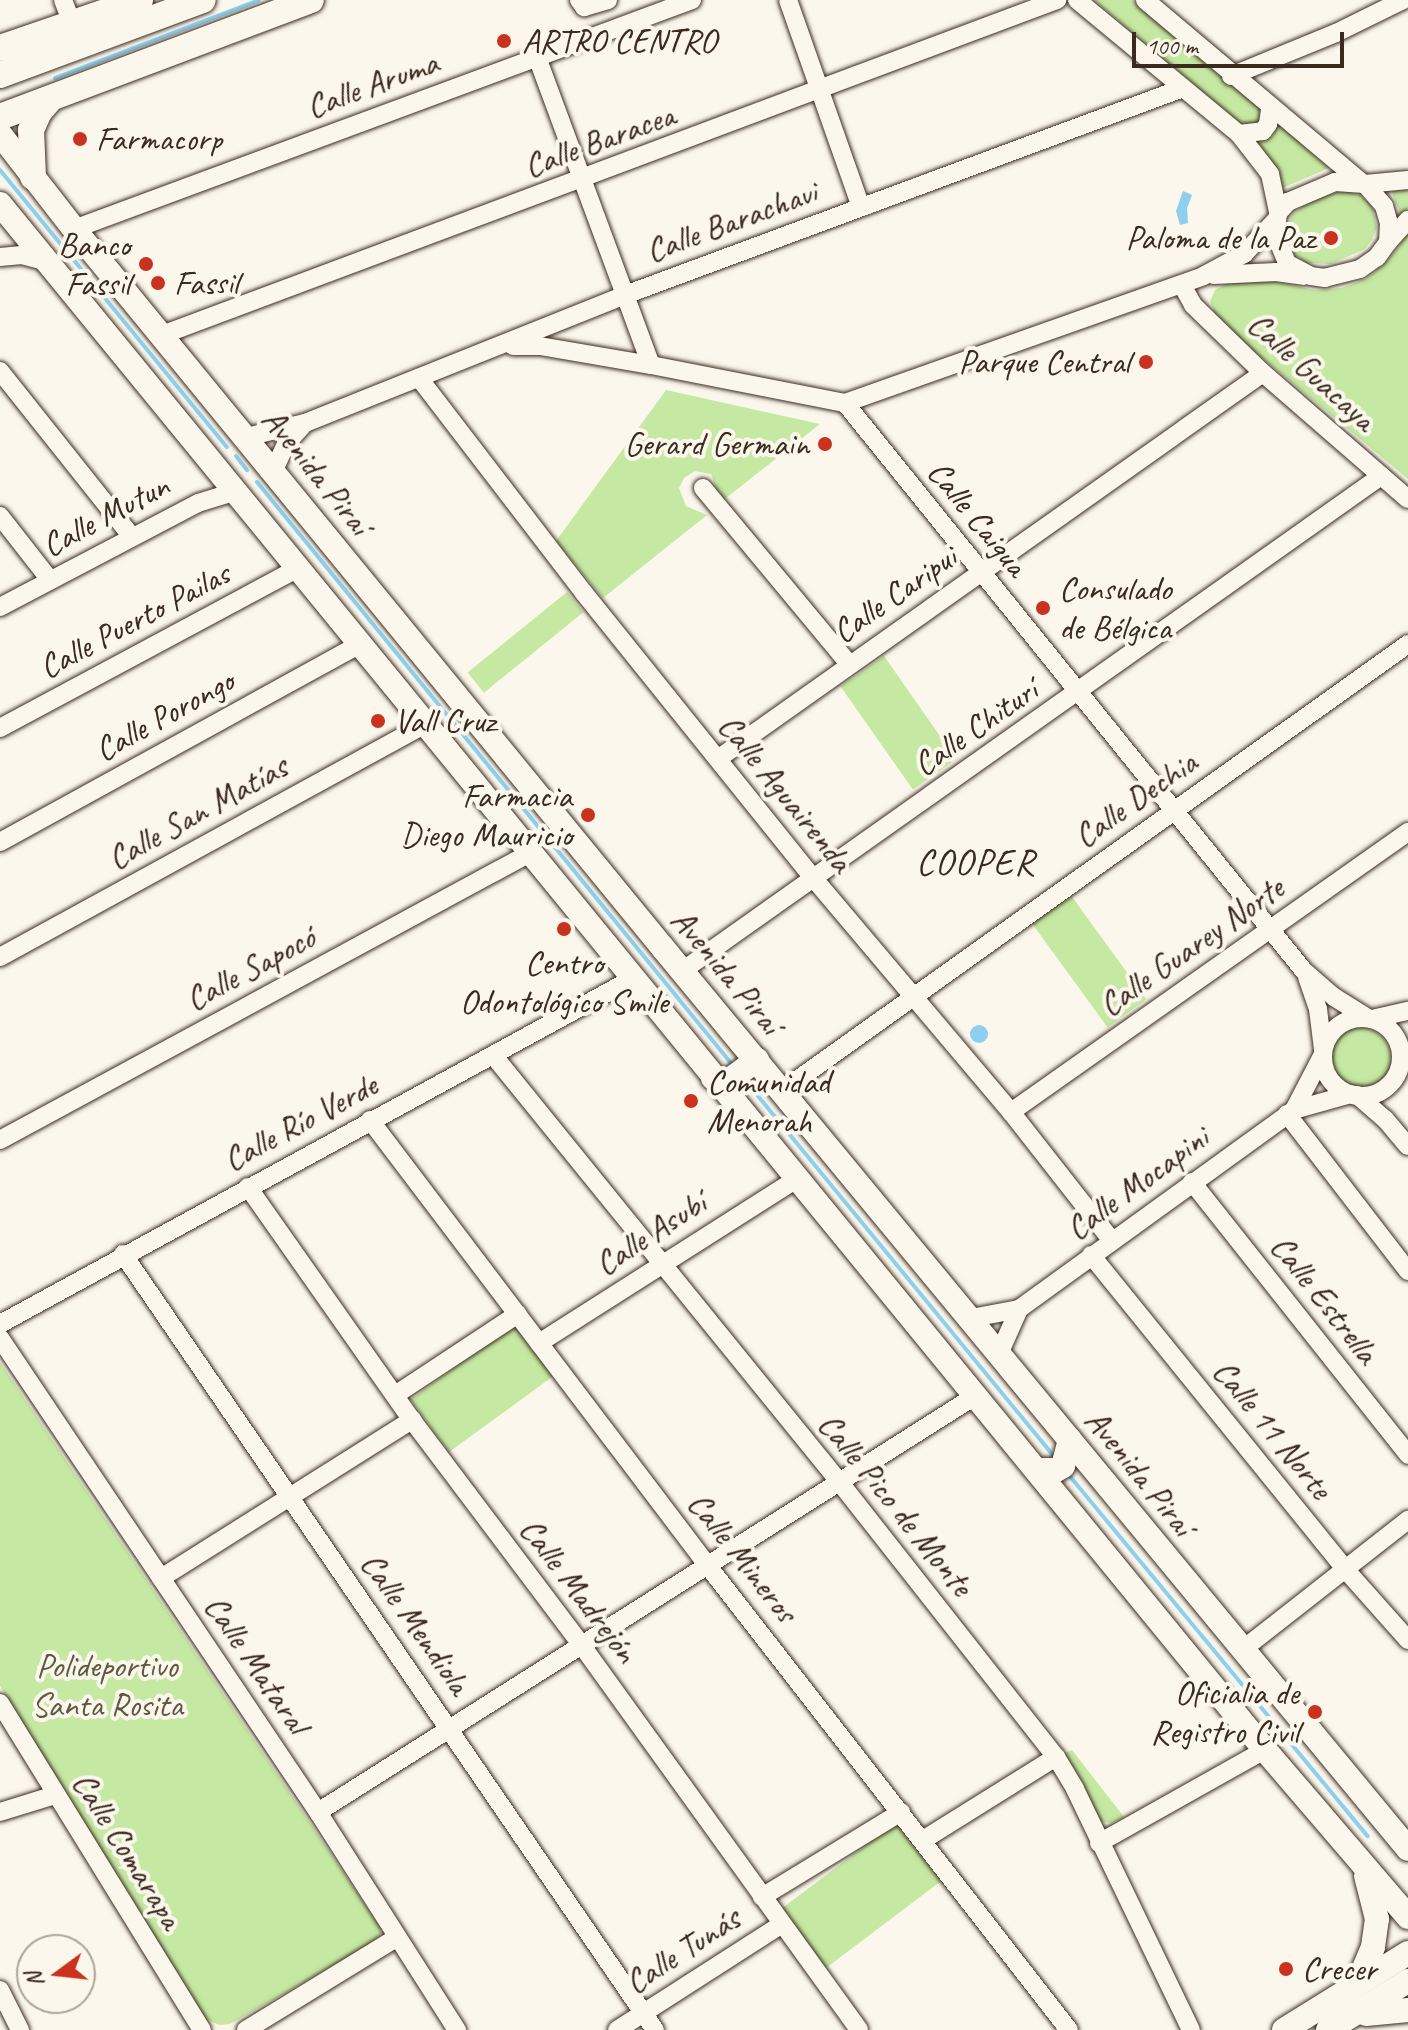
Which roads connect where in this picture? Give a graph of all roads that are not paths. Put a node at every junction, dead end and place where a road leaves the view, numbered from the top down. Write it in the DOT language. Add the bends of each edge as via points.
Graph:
graph roads {
  1 [pos="203,0"];
  2 [pos="311,0"];
  3 [pos="579,0"];
  4 [pos="608,0"];
  5 [pos="692,0"];
  6 [pos="788,0"];
  7 [pos="1057,0"];
  8 [pos="1077,0"];
  9 [pos="1145,0"];
  10 [pos="1403,0"];
  11 [pos="126,2"];
  12 [pos="67,12"];
  13 [pos="5,43"];
  14 [pos="537,57"];
  15 [pos="0,75"];
  16 [pos="1231,76"];
  17 [pos="1183,88"];
  18 [pos="820,91"];
  19 [pos="51,98"];
  20 [pos="1270,109"];
  21 [pos="0,117"];
  22 [pos="0,134"];
  23 [pos="1239,134"];
  24 [pos="33,177"];
  25 [pos="583,180"];
  26 [pos="1408,180"];
  27 [pos="1363,183"];
  28 [pos="861,207"];
  29 [pos="6,211"];
  30 [pos="1277,216"];
  31 [pos="1408,220"];
  32 [pos="74,229"];
  33 [pos="1388,242"];
  34 [pos="0,256"];
  35 [pos="48,262"];
  36 [pos="1203,276"];
  37 [pos="1311,276"];
  38 [pos="1182,285"];
  39 [pos="625,295"];
  40 [pos="162,335"];
  41 [pos="502,347"];
  42 [pos="651,365"];
  43 [pos="0,371"];
  44 [pos="1263,373"];
  45 [pos="419,378"];
  46 [pos="845,403"];
  47 [pos="305,423"];
  48 [pos="240,429"];
  49 [pos="211,459"];
  50 [pos="1381,476"];
  51 [pos="277,477"];
  52 [pos="703,488"];
  53 [pos="242,499"];
  54 [pos="1408,499"];
  55 [pos="198,503"];
  56 [pos="0,516"];
  57 [pos="132,537"];
  58 [pos="298,568"];
  59 [pos="981,573"];
  60 [pos="50,580"];
  61 [pos="0,607"];
  62 [pos="360,644"];
  63 [pos="1408,644"];
  64 [pos="849,664"];
  65 [pos="1078,694"];
  66 [pos="425,724"];
  67 [pos="0,728"];
  68 [pos="719,758"];
  69 [pos="1175,810"];
  70 [pos="1408,832"];
  71 [pos="0,842"];
  72 [pos="530,853"];
  73 [pos="815,880"];
  74 [pos="1269,930"];
  75 [pos="0,957"];
  76 [pos="682,971"];
  77 [pos="1304,971"];
  78 [pos="632,979"];
  79 [pos="911,996"];
  80 [pos="1408,1011"];
  81 [pos="1370,1019"];
  82 [pos="1408,1031"];
  83 [pos="1323,1052"];
  84 [pos="493,1055"];
  85 [pos="1400,1056"];
  86 [pos="738,1071"];
  87 [pos="1395,1076"];
  88 [pos="783,1090"];
  89 [pos="1354,1095"];
  90 [pos="1011,1112"];
  91 [pos="1290,1112"];
  92 [pos="370,1120"];
  93 [pos="0,1140"];
  94 [pos="1403,1140"];
  95 [pos="796,1179"];
  96 [pos="1192,1182"];
  97 [pos="248,1187"];
  98 [pos="1112,1241"];
  99 [pos="123,1254"];
  100 [pos="1091,1255"];
  101 [pos="661,1264"];
  102 [pos="1408,1271"];
  103 [pos="1019,1309"];
  104 [pos="518,1314"];
  105 [pos="972,1318"];
  106 [pos="0,1324"];
  107 [pos="0,1338"];
  108 [pos="539,1343"];
  109 [pos="999,1354"];
  110 [pos="395,1395"];
  111 [pos="975,1396"];
  112 [pos="412,1420"];
  113 [pos="1408,1455"];
  114 [pos="1076,1456"];
  115 [pos="1052,1483"];
  116 [pos="841,1484"];
  117 [pos="290,1497"];
  118 [pos="1408,1520"];
  119 [pos="708,1566"];
  120 [pos="1345,1569"];
  121 [pos="161,1578"];
  122 [pos="1408,1640"];
  123 [pos="583,1647"];
  124 [pos="1242,1650"];
  125 [pos="0,1703"];
  126 [pos="450,1728"];
  127 [pos="1265,1750"];
  128 [pos="1056,1757"];
  129 [pos="55,1795"];
  130 [pos="0,1812"];
  131 [pos="318,1812"];
  132 [pos="901,1812"];
  133 [pos="923,1840"];
  134 [pos="1099,1843"];
  135 [pos="1407,1847"];
  136 [pos="1361,1864"];
  137 [pos="762,1897"];
  138 [pos="1408,1917"];
  139 [pos="782,1924"];
  140 [pos="396,1938"];
  141 [pos="1408,1953"];
  142 [pos="1408,1981"];
  143 [pos="0,1990"];
  144 [pos="1350,2005"];
  145 [pos="1408,2010"];
  146 [pos="643,2013"];
  147 [pos="20,2030"];
  148 [pos="202,2030"];
  149 [pos="246,2030"];
  150 [pos="457,2030"];
  151 [pos="617,2030"];
  152 [pos="655,2030"];
  153 [pos="859,2030"];
  154 [pos="1069,2030"];
  155 [pos="1191,2030"];
  156 [pos="1284,2030"];
  157 [pos="1328,2030"];
  1 -- 15 [label="main road"];
  2 -- 19 [label="main road"];
  3 -- 4 [label="street" via="584,7"];
  5 -- 14 [label="street, Calle Aruma"];
  6 -- 18 [label="street"];
  7 -- 18 [label="street, Calle Baracea"];
  8 -- 17 [label="street"];
  9 -- 16 [label="street"];
  10 -- 16 [label="street"];
  11 -- 12 [label="main road"];
  12 -- 13 [label="main road"];
  14 -- 25 [label="street"];
  14 -- 32 [label="street, Calle Aruma"];
  16 -- 20 [label="street"];
  17 -- 23 [label="street"];
  17 -- 28 [label="street, Calle Barachavi"];
  18 -- 25 [label="street, Calle Baracea"];
  18 -- 28 [label="street"];
  19 -- 21 [label="main road"];
  19 -- 24 [label="main road" via="34,120"];
  20 -- 23 [label="street" via="1263,131"];
  20 -- 27 [label="street"];
  22 -- 24 [label="main road, Avenida Piraí"];
  23 -- 30 [label="street" via="1270,174"];
  24 -- 32 [label="main road, Avenida Piraí"];
  25 -- 39 [label="street"];
  25 -- 40 [label="street, Calle Baracea"];
  26 -- 27 [label="street"];
  27 -- 30 [label="street" via="1347,180 1319,186 1288,202"];
  27 -- 33 [label="street" via="1384,206"];
  28 -- 39 [label="street, Calle Barachavi"];
  29 -- 34 [label="street" via="11,241"];
  29 -- 35 [label="main road, Avenida Piraí"];
  30 -- 36 [label="street" via="1244,254"];
  30 -- 37 [label="street" via="1279,249 1287,263"];
  31 -- 33 [label="street"];
  32 -- 40 [label="main road, Avenida Piraí"];
  33 -- 37 [label="street" via="1360,269 1340,277"];
  34 -- 35 [label="street"];
  35 -- 49 [label="main road, Avenida Piraí"];
  36 -- 37 [label="street"];
  36 -- 38 [label="street"];
  38 -- 44 [label="street, Calle Guacaya" via="1193,305"];
  38 -- 46 [label="street"];
  39 -- 41 [label="street, Calle Barachavi"];
  39 -- 42 [label="street"];
  40 -- 48 [label="main road, Avenida Piraí"];
  41 -- 42 [label="street" via="540,346"];
  41 -- 45 [label="street, Calle Barachavi"];
  42 -- 46 [label="street"];
  43 -- 57 [label="street"];
  44 -- 50 [label="street, Calle Guacaya"];
  44 -- 59 [label="street, Calle Caripui"];
  45 -- 47 [label="street, Calle Barachavi"];
  45 -- 68 [label="street, Calle Aguairenda"];
  46 -- 59 [label="street, Calle Caigua"];
  47 -- 48 [label="street, Calle Barachavi"];
  47 -- 51 [label="street" via="286,444"];
  48 -- 49 [label="main road" via="218,458"];
  48 -- 51 [label="main road, Avenida Piraí"];
  49 -- 53 [label="main road, Avenida Piraí"];
  49 -- 55 [label="street, Calle Mutun"];
  50 -- 54 [label="street, Calle Guacaya"];
  50 -- 65 [label="street, Calle Chiturí"];
  51 -- 53 [label="main road" via="252,479"];
  51 -- 76 [label="main road, Avenida Piraí"];
  52 -- 64 [label="street"];
  53 -- 55 [label="street, Calle Mutun"];
  53 -- 58 [label="main road, Avenida Piraí"];
  55 -- 57 [label="street, Calle Mutun"];
  56 -- 60 [label="street"];
  57 -- 60 [label="street, Calle Mutun"];
  58 -- 62 [label="main road, Avenida Piraí"];
  58 -- 67 [label="street, Calle Puerto Pailas"];
  59 -- 64 [label="street, Calle Caripui"];
  59 -- 65 [label="street, Calle Caigua"];
  60 -- 61 [label="street, Calle Mutun"];
  62 -- 66 [label="main road, Avenida Piraí"];
  62 -- 71 [label="street, Calle Porongo"];
  63 -- 69 [label="street, Calle Dechia"];
  64 -- 68 [label="street, Calle Caripui"];
  65 -- 69 [label="street, Calle Caigua"];
  65 -- 73 [label="street, Calle Chiturí"];
  66 -- 72 [label="main road, Avenida Piraí"];
  66 -- 75 [label="street, Calle San Matías"];
  68 -- 73 [label="street, Calle Aguairenda"];
  69 -- 74 [label="street, Calle Caigua"];
  69 -- 79 [label="street, Calle Dechia"];
  70 -- 74 [label="street, Calle Guarey Norte"];
  72 -- 78 [label="main road, Avenida Piraí"];
  72 -- 93 [label="street, Calle Sapocó"];
  73 -- 76 [label="street, Calle Chiturí"];
  73 -- 79 [label="street, Calle Aguairenda"];
  74 -- 77 [label="street, Calle Caigua"];
  74 -- 90 [label="street, Calle Guarey Norte"];
  76 -- 86 [label="main road, Avenida Piraí"];
  77 -- 81 [label="street, Calle Caigua"];
  77 -- 83 [label="street, Calle Caigua" via="1318,1009"];
  78 -- 84 [label="street, Calle Río Verde"];
  78 -- 86 [label="main road, Avenida Piraí"];
  79 -- 88 [label="street, Calle Dechia"];
  79 -- 90 [label="street, Calle Aguairenda"];
  80 -- 81 [label="street"];
  81 -- 83 [label="street" via="1344,1022 1327,1039"];
  81 -- 85 [label="street" via="1392,1033"];
  82 -- 85 [label="street"];
  83 -- 89 [label="street" via="1330,1079"];
  83 -- 91 [label="street, Calle Mocapini"];
  84 -- 92 [label="street, Calle Río Verde"];
  84 -- 101 [label="street, Calle Pico de Monte"];
  85 -- 87 [label="street"];
  86 -- 88 [label="main road, Avenida Piraí"];
  86 -- 95 [label="main road, Avenida Piraí"];
  87 -- 89 [label="street" via="1379,1092"];
  87 -- 94 [label="street" via="1388,1105"];
  88 -- 105 [label="main road, Avenida Piraí"];
  89 -- 91 [label="street, Calle Mocapini"];
  89 -- 94 [label="street"];
  90 -- 98 [label="street, Calle Aguairenda"];
  91 -- 96 [label="street, Calle Mocapini"];
  91 -- 102 [label="street"];
  92 -- 97 [label="street, Calle Río Verde"];
  92 -- 104 [label="street, Calle Mineros"];
  95 -- 101 [label="street, Calle Asubí"];
  95 -- 111 [label="main road, Avenida Piraí"];
  96 -- 98 [label="street, Calle Mocapini"];
  96 -- 113 [label="street, Calle Estrella"];
  97 -- 99 [label="street, Calle Río Verde"];
  97 -- 110 [label="street, Calle Madrejón"];
  98 -- 100 [label="street, Calle Mocapini"];
  99 -- 106 [label="street, Calle Río Verde"];
  99 -- 117 [label="street, Calle Mendiola"];
  100 -- 103 [label="street, Calle Mocapini"];
  100 -- 120 [label="street, Calle 11 Norte"];
  101 -- 108 [label="street, Calle Asubí"];
  101 -- 116 [label="street, Calle Pico de Monte"];
  103 -- 105 [label="street, Calle Mocapini"];
  103 -- 109 [label="street, Calle Mocapini"];
  104 -- 108 [label="street, Calle Mineros"];
  104 -- 110 [label="street"];
  105 -- 109 [label="main road, Avenida Piraí"];
  107 -- 121 [label="street, Calle Mataral"];
  108 -- 119 [label="street, Calle Mineros"];
  109 -- 114 [label="main road, Avenida Piraí"];
  110 -- 112 [label="street, Calle Madrejón"];
  111 -- 115 [label="main road, Avenida Piraí"];
  111 -- 116 [label="street"];
  112 -- 117 [label="street"];
  112 -- 123 [label="street, Calle Madrejón"];
  114 -- 115 [label="main road"];
  114 -- 124 [label="main road, Avenida Piraí"];
  115 -- 127 [label="main road, Avenida Piraí"];
  116 -- 119 [label="street"];
  116 -- 128 [label="street, Calle Pico de Monte"];
  117 -- 121 [label="street"];
  117 -- 126 [label="street, Calle Mendiola"];
  118 -- 120 [label="street"];
  119 -- 123 [label="street"];
  119 -- 132 [label="street, Calle Mineros"];
  120 -- 122 [label="street, Calle 11 Norte"];
  120 -- 124 [label="street"];
  121 -- 131 [label="street, Calle Mataral"];
  123 -- 126 [label="street"];
  123 -- 137 [label="street, Calle Madrejón"];
  124 -- 135 [label="main road, Avenida Piraí"];
  125 -- 129 [label="street, Calle Comarapa"];
  126 -- 131 [label="street"];
  126 -- 146 [label="street, Calle Mendiola"];
  127 -- 134 [label="street"];
  127 -- 136 [label="main road, Avenida Piraí"];
  128 -- 133 [label="street"];
  128 -- 134 [label="street, Calle Pico de Monte"];
  129 -- 130 [label="street"];
  129 -- 148 [label="street, Calle Comarapa"];
  131 -- 140 [label="street, Calle Mataral"];
  132 -- 133 [label="street, Calle Mineros"];
  132 -- 137 [label="street, Calle Tunás"];
  133 -- 154 [label="street, Calle Mineros"];
  134 -- 155 [label="street, Calle Pico de Monte"];
  136 -- 138 [label="main road, Avenida Piraí"];
  136 -- 144 [label="main road" via="1373,1890 1377,1919 1373,1947"];
  137 -- 139 [label="street, Calle Madrejón"];
  139 -- 146 [label="street, Calle Tunás"];
  139 -- 153 [label="street, Calle Madrejón"];
  140 -- 149 [label="street"];
  140 -- 150 [label="street, Calle Mataral"];
  141 -- 144 [label="main road"];
  142 -- 144 [label="main road"];
  143 -- 147 [label="street"];
  144 -- 145 [label="main road"];
  144 -- 156 [label="main road"];
  144 -- 157 [label="main road"];
  146 -- 151 [label="street, Calle Tunás"];
  146 -- 152 [label="street, Calle Mendiola"];
}
